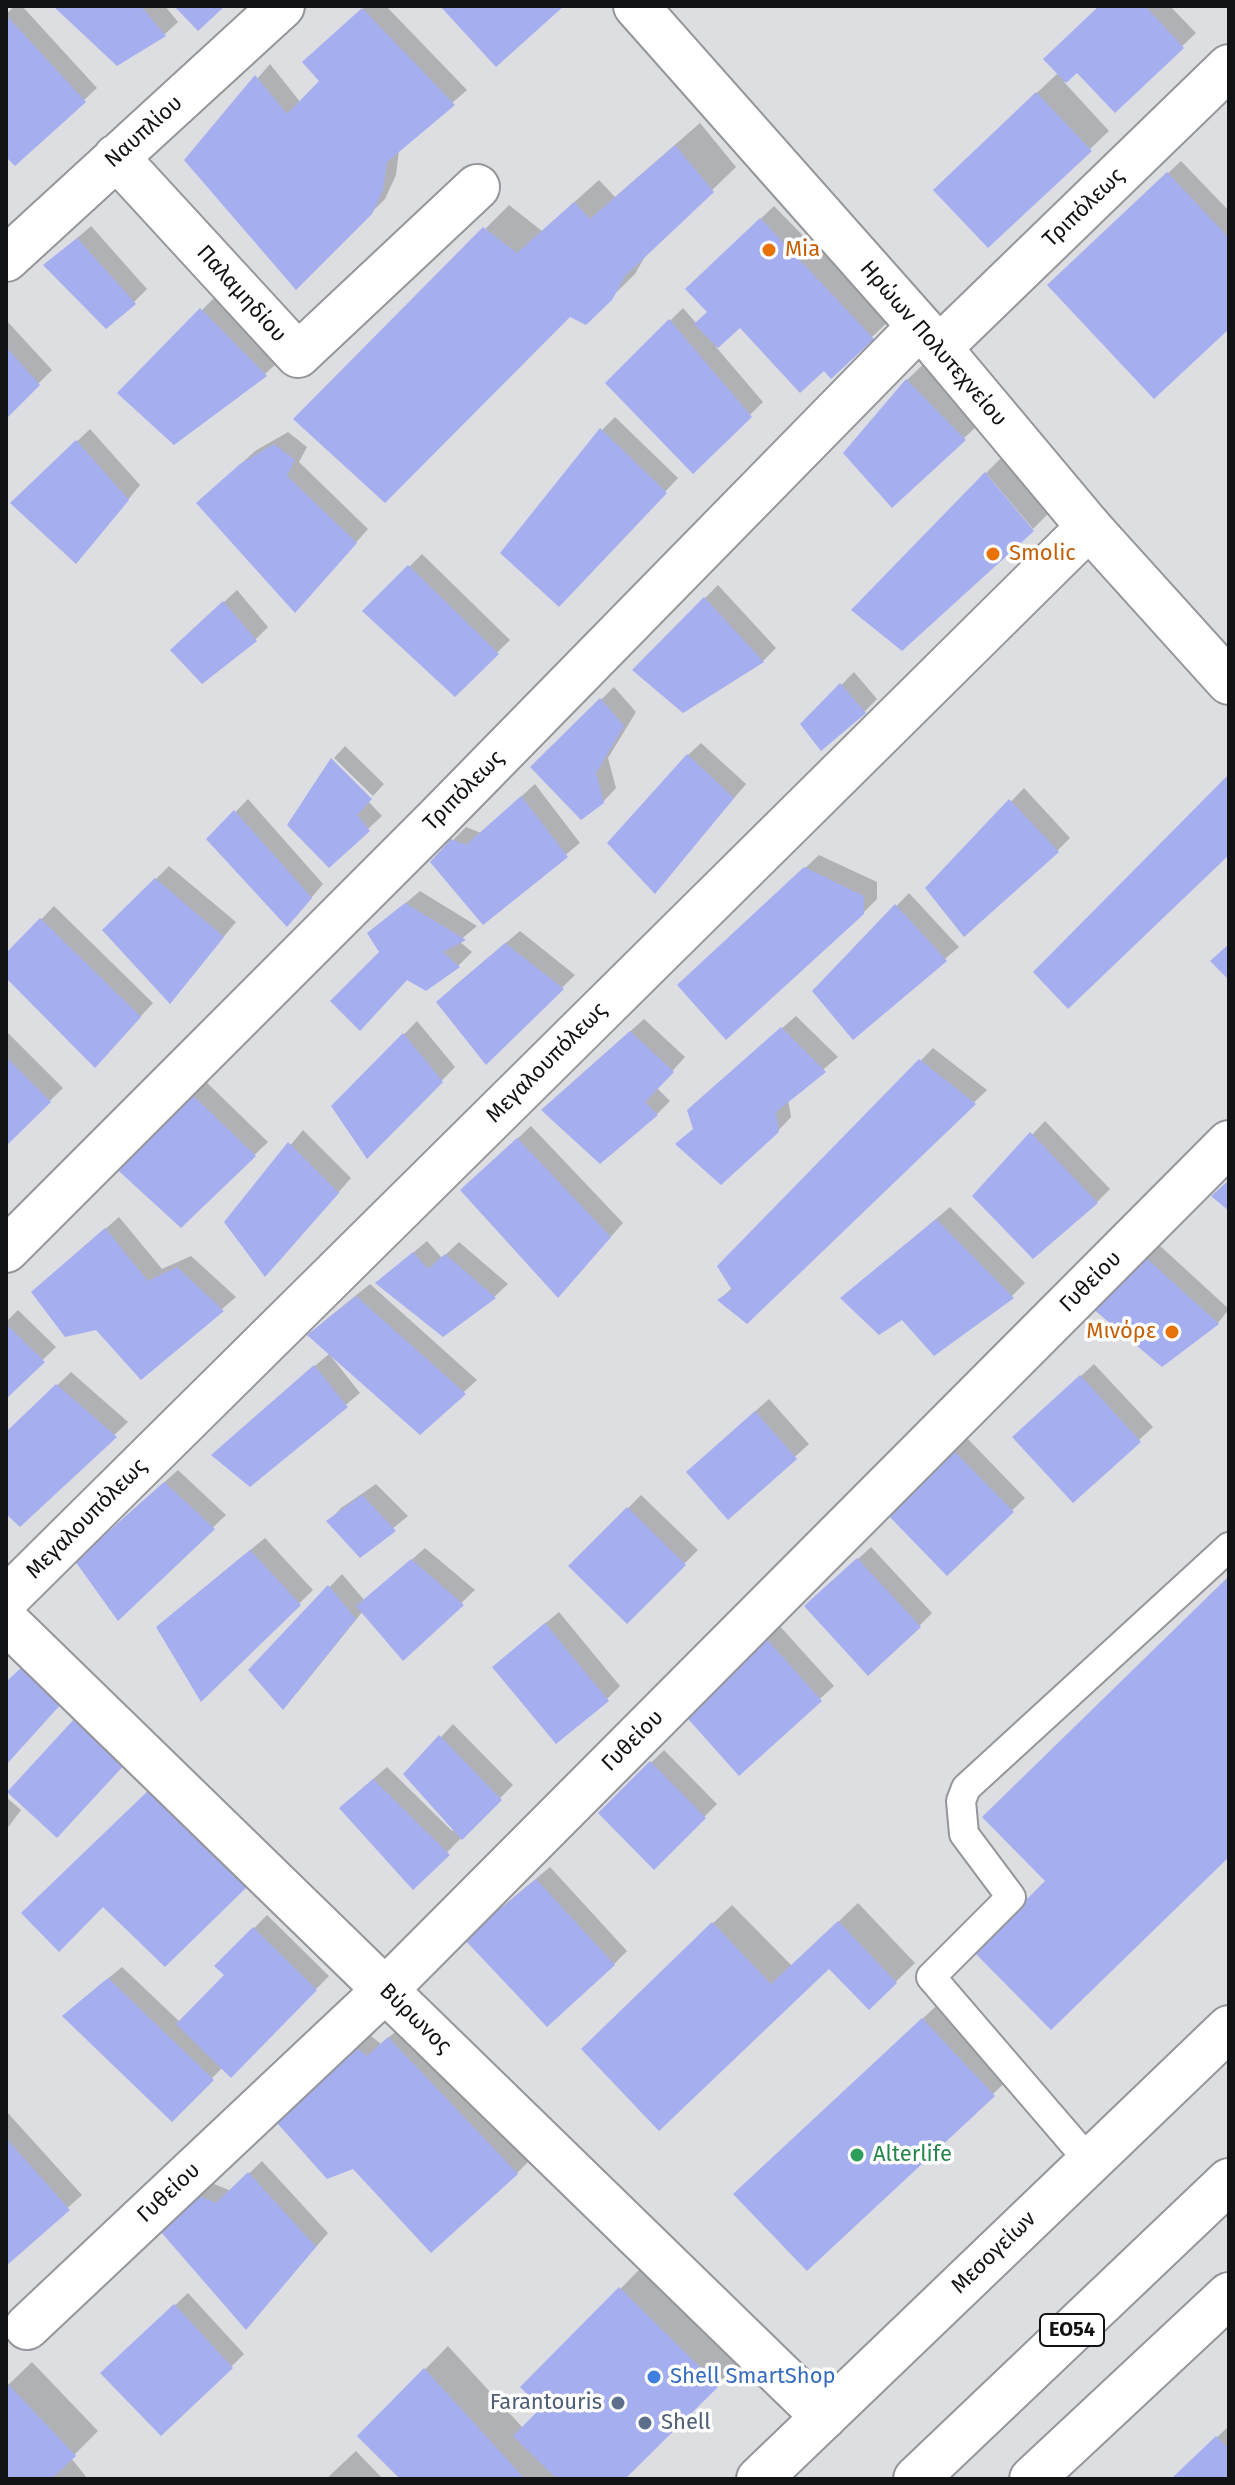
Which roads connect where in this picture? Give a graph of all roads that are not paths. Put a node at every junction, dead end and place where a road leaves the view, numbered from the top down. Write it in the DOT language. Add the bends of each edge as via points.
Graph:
graph roads {
  1 [pos="282,6"];
  2 [pos="636,6"];
  3 [pos="1229,67"];
  4 [pos="116,157"];
  5 [pos="477,187"];
  6 [pos="6,259"];
  7 [pos="929,338"];
  8 [pos="1089,527"];
  9 [pos="1229,682"];
  10 [pos="1229,1143"];
  11 [pos="6,1250"];
  12 [pos="1229,1547"];
  13 [pos="6,1617"];
  14 [pos="385,1990"];
  15 [pos="1229,2028"];
  16 [pos="1090,2162"];
  17 [pos="1229,2181"];
  18 [pos="1229,2295"];
  19 [pos="27,2327"];
  20 [pos="824,2417"];
  21 [pos="759,2479"];
  22 [pos="916,2479"];
  23 [pos="1032,2479"];
  1 -- 4 [label="street, Ναυπλίου"];
  2 -- 7 [label="street, Ηρώων Πολυτεχνείου"];
  3 -- 7 [label="street, Τριπόλεως"];
  4 -- 5 [label="street, Παλαμηδίου" via="298,355"];
  4 -- 6 [label="street, Ναυπλίου"];
  7 -- 8 [label="street, Ηρώων Πολυτεχνείου"];
  7 -- 11 [label="street, Τριπόλεως"];
  8 -- 9 [label="street, Ηρώων Πολυτεχνείου"];
  8 -- 13 [label="street, Μεγαλουπόλεως"];
  10 -- 14 [label="street, Γυθείου"];
  12 -- 16 [label="lane" via="966,1788 961,1801 964,1834 1011,1897 931,1977"];
  13 -- 14 [label="street, Βύρωνος"];
  14 -- 19 [label="street, Γυθείου"];
  14 -- 20 [label="street, Βύρωνος"];
  15 -- 16 [label="street, Μεσογείων"];
  16 -- 20 [label="street, Μεσογείων"];
  17 -- 22 [label="street, ΕΟ54"];
  18 -- 23 [label="street"];
  20 -- 21 [label="street, Μεσογείων"];
}
